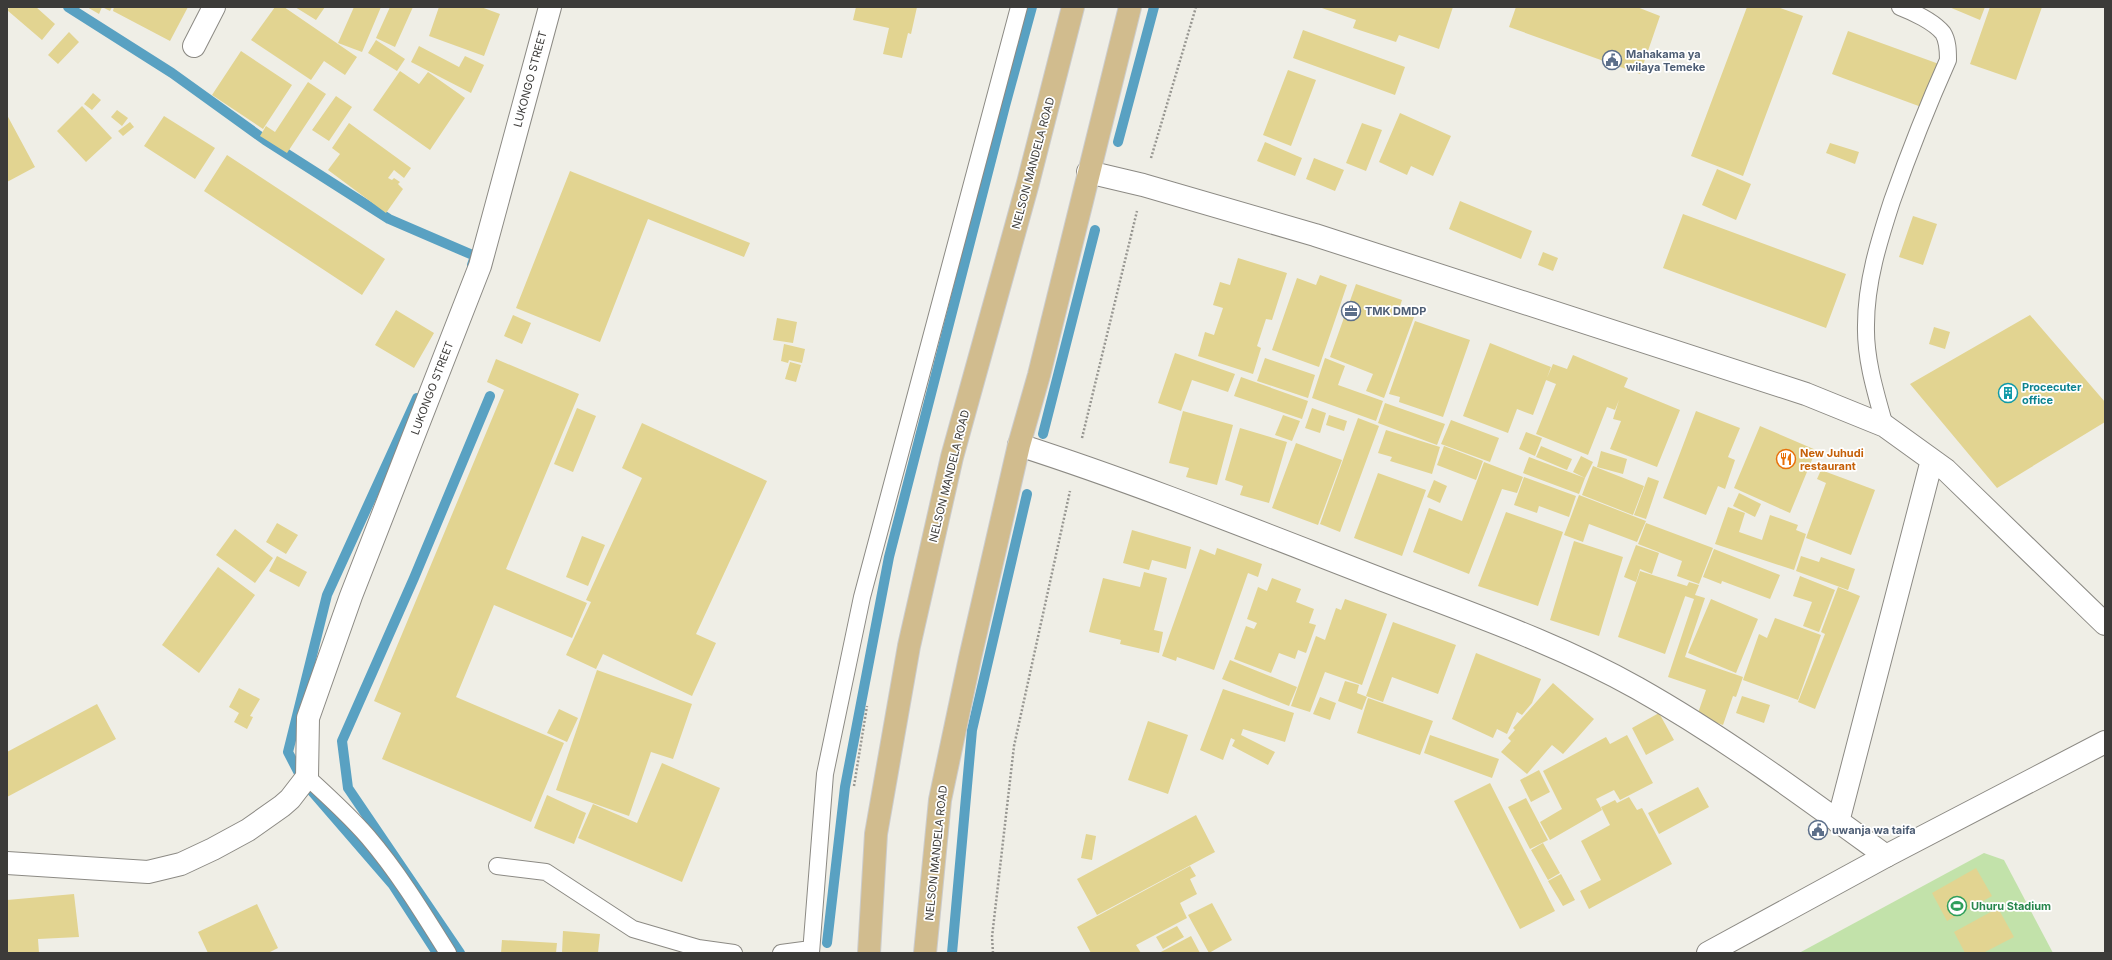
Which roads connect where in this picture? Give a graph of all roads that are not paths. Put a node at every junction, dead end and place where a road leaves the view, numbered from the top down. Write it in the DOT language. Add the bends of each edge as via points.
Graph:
graph roads {
  1 [pos="214,7"];
  2 [pos="550,7"];
  3 [pos="1019,7"];
  4 [pos="1073,7"];
  5 [pos="1130,7"];
  6 [pos="1900,7"];
  7 [pos="194,46"];
  8 [pos="1088,172"];
  9 [pos="1884,426"];
  10 [pos="1019,445"];
  11 [pos="1932,460"];
  12 [pos="2102,615"];
  13 [pos="2105,742"];
  14 [pos="307,770"];
  15 [pos="1838,822"];
  16 [pos="1886,856"];
  17 [pos="7,863"];
  18 [pos="497,866"];
  19 [pos="811,951"];
  20 [pos="448,953"];
  21 [pos="734,953"];
  22 [pos="781,953"];
  23 [pos="869,953"];
  24 [pos="925,953"];
  25 [pos="1708,953"];
  1 -- 7 [label="street"];
  2 -- 14 [label="street, LUKONGO STREET" via="480,266 351,596 308,718"];
  3 -- 19 [label="lane" via="861,605 825,774"];
  4 -- 23 [label="main road, NELSON MANDELA ROAD" via="1028,183 952,457 909,646 876,834"];
  5 -- 8 [label="main road, NELSON MANDELA ROAD"];
  6 -- 9 [label="lane" via="1933,24 1943,34 1948,46 1948,60 1911,146 1877,247 1870,284 1866,326 1872,380"];
  8 -- 9 [label="street" via="1143,185 1315,235 1806,394"];
  8 -- 10 [label="main road, NELSON MANDELA ROAD" via="1039,375"];
  9 -- 11 [label="street"];
  10 -- 15 [label="street" via="1084,466 1304,549 1523,634 1590,664 1637,688 1706,729"];
  10 -- 24 [label="main road, NELSON MANDELA ROAD" via="940,800"];
  11 -- 12 [label="street" via="1946,470"];
  11 -- 15 [label="street"];
  13 -- 16 [label="street"];
  14 -- 17 [label="street" via="290,799 271,814 248,830 181,864 148,872"];
  14 -- 20 [label="lane" via="369,838"];
  15 -- 16 [label="street"];
  16 -- 25 [label="street"];
  18 -- 21 [label="lane" via="546,872 633,929 698,948"];
  19 -- 22 [label="lane"];
}
